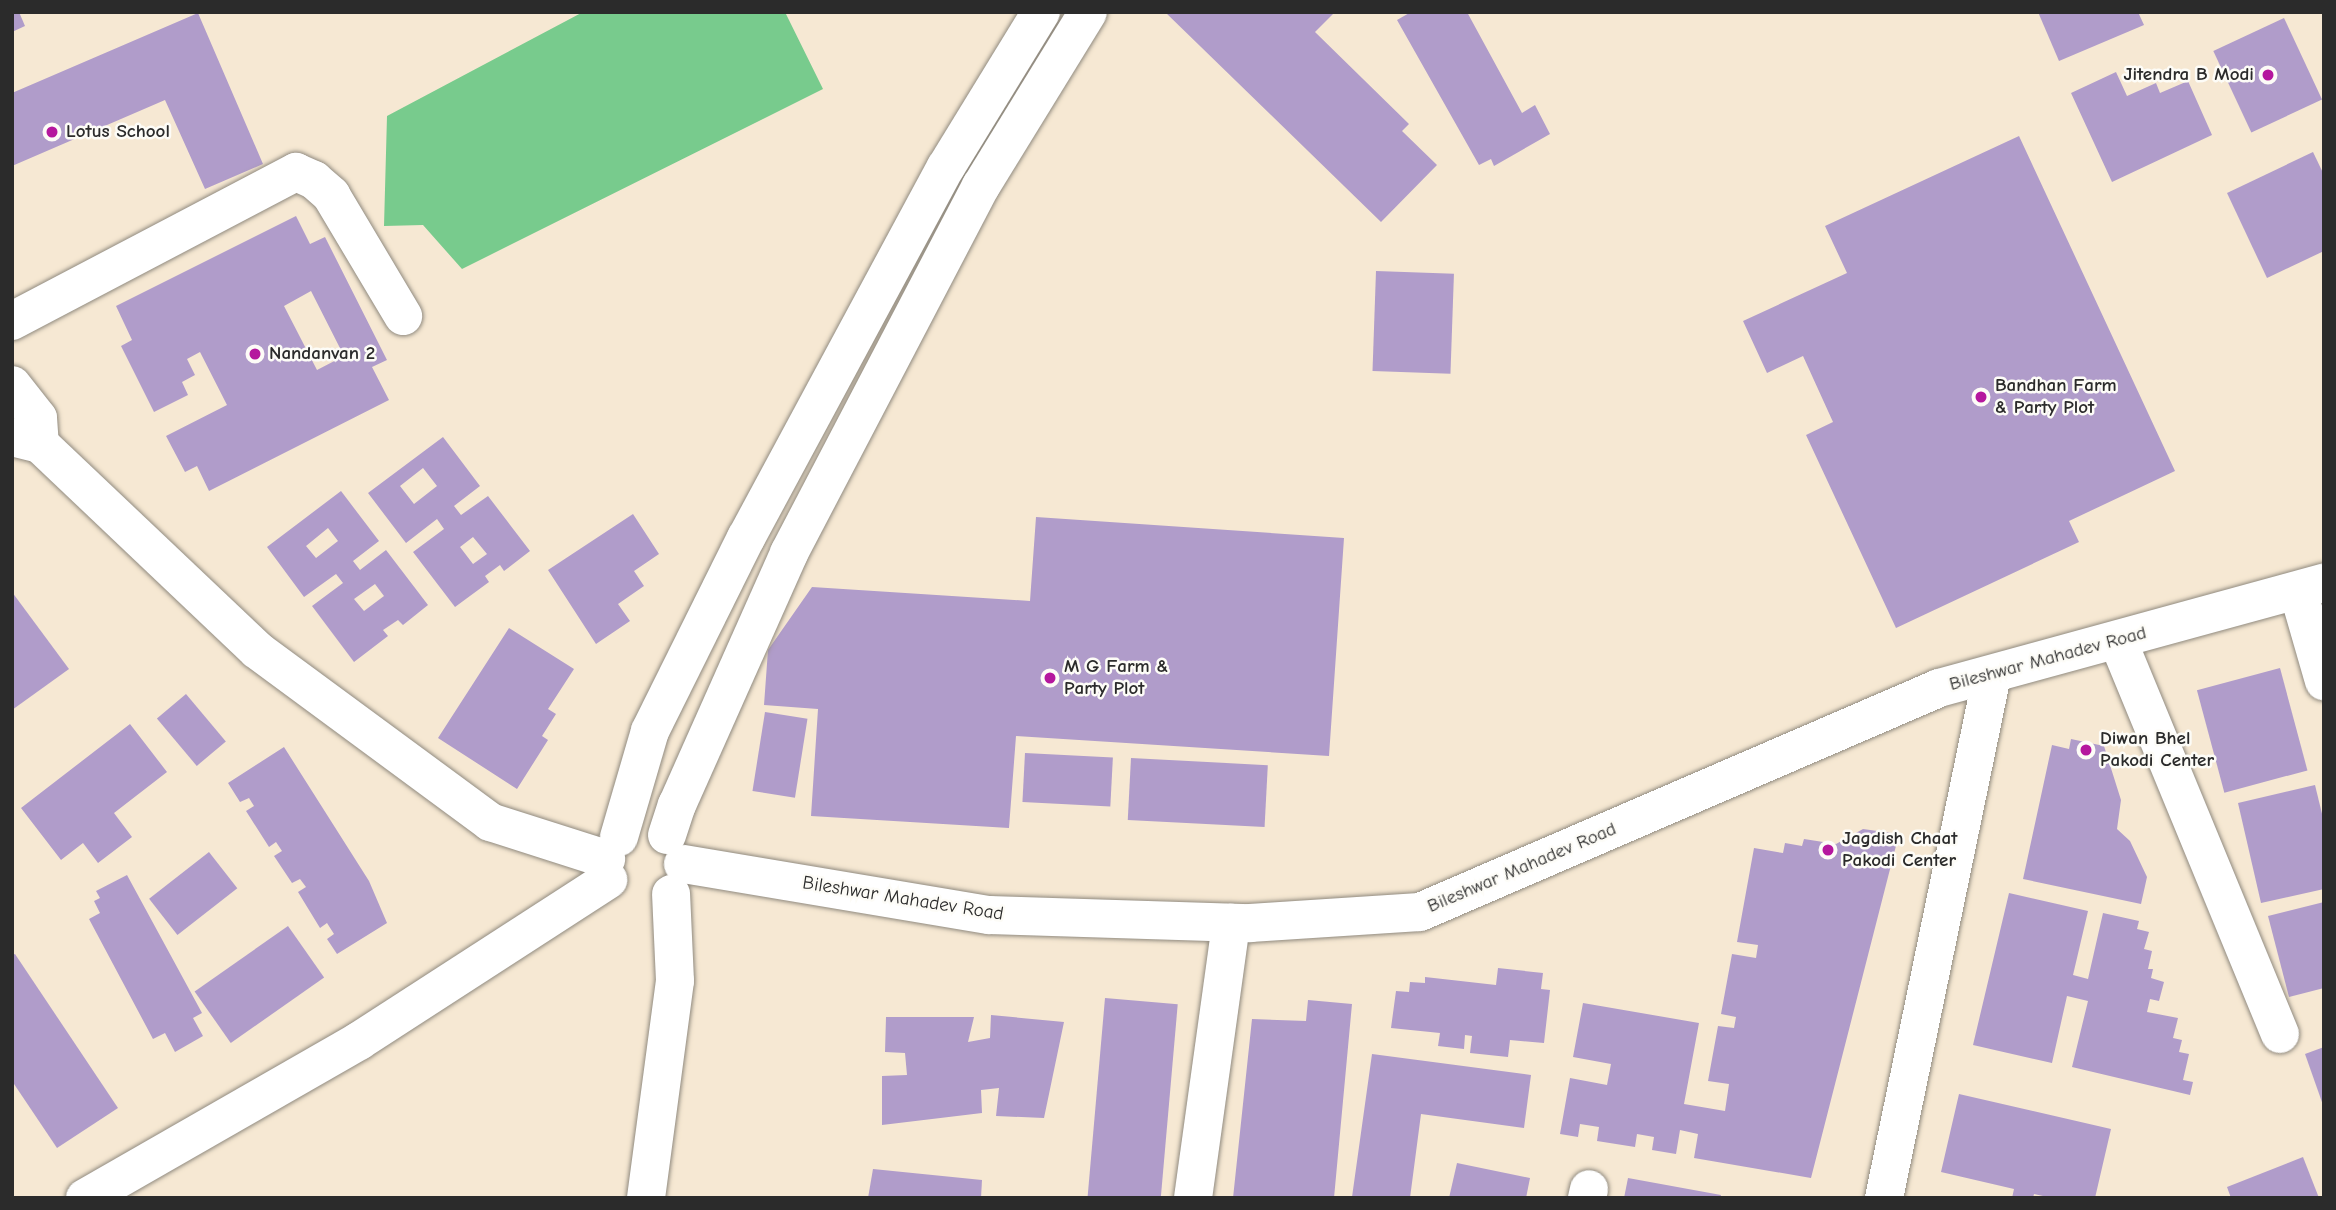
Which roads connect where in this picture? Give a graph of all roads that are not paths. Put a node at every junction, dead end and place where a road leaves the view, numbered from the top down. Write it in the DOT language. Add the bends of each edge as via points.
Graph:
graph roads {
  1 [pos="1041,12"];
  2 [pos="1088,12"];
  3 [pos="403,316"];
  4 [pos="12,321"];
  5 [pos="12,385"];
  6 [pos="26,441"];
  7 [pos="2311,587"];
  8 [pos="2118,641"];
  9 [pos="1992,675"];
  10 [pos="2324,681"];
  11 [pos="611,858"];
  12 [pos="674,864"];
  13 [pos="1231,923"];
  14 [pos="2280,1034"];
  15 [pos="85,1198"];
  16 [pos="646,1198"];
  17 [pos="1192,1198"];
  18 [pos="1884,1198"];
  1 -- 11 [label="street" via="946,167 746,538 650,731"];
  2 -- 12 [label="street" via="981,186 789,552 677,805"];
  3 -- 4 [label="street" via="331,195 296,172"];
  5 -- 6 [label="street" via="37,418"];
  6 -- 11 [label="street" via="257,650 490,822"];
  7 -- 8 [label="street, Bileshwar Mahadev Road"];
  7 -- 10 [label="street"];
  8 -- 9 [label="street, Bileshwar Mahadev Road"];
  8 -- 14 [label="street"];
  9 -- 13 [label="street, Bileshwar Mahadev Road" via="1939,688 1420,912"];
  9 -- 18 [label="street"];
  11 -- 12 [label="street" via="634,828 652,828"];
  11 -- 12 [label="street" via="619,896 636,905 655,904"];
  11 -- 15 [label="street" via="359,1041"];
  12 -- 13 [label="street, Bileshwar Mahadev Road" via="989,915"];
  12 -- 16 [label="street" via="675,981"];
  13 -- 17 [label="street"];
}
